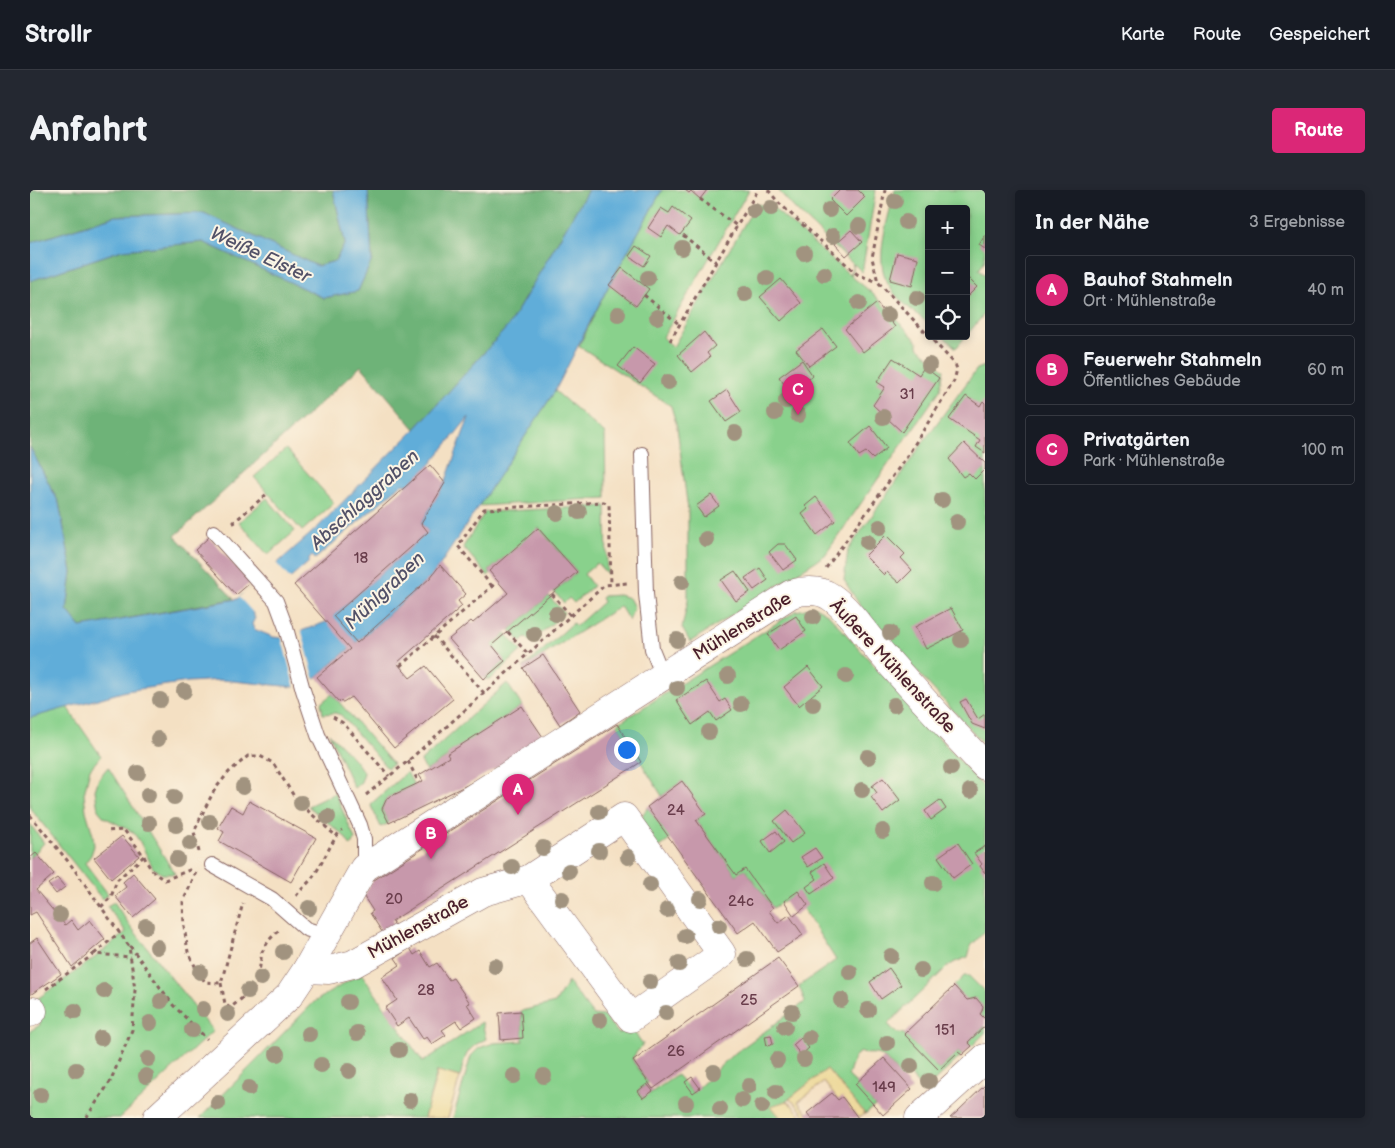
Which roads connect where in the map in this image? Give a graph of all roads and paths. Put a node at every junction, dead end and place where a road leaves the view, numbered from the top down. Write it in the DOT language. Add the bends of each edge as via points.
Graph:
graph roads {
  1 [pos="758,190"];
  2 [pos="768,190"];
  3 [pos="886,190"];
  4 [pos="700,199"];
  5 [pos="737,226"];
  6 [pos="683,235"];
  7 [pos="716,262"];
  8 [pos="878,282"];
  9 [pos="644,296"];
  10 [pos="680,324"];
  11 [pos="670,341"];
  12 [pos="642,454"];
  13 [pos="268,493"];
  14 [pos="240,530"];
  15 [pos="214,532"];
  16 [pos="646,582"];
  17 [pos="496,583"];
  18 [pos="611,584"];
  19 [pos="492,586"];
  20 [pos="820,592"];
  21 [pos="552,594"];
  22 [pos="571,616"];
  23 [pos="508,632"];
  24 [pos="434,636"];
  25 [pos="528,654"];
  26 [pos="400,666"];
  27 [pos="663,676"];
  28 [pos="484,693"];
  29 [pos="328,717"];
  30 [pos="408,760"];
  31 [pos="985,766"];
  32 [pos="388,776"];
  33 [pos="419,783"];
  34 [pos="351,806"];
  35 [pos="30,815"];
  36 [pos="106,831"];
  37 [pos="336,836"];
  38 [pos="144,856"];
  39 [pos="207,862"];
  40 [pos="364,868"];
  41 [pos="529,879"];
  42 [pos="252,888"];
  43 [pos="101,906"];
  44 [pos="120,932"];
  45 [pos="326,934"];
  46 [pos="129,946"];
  47 [pos="94,954"];
  48 [pos="131,958"];
  49 [pos="307,969"];
  50 [pos="35,1005"];
  51 [pos="210,1042"];
  52 [pos="985,1058"];
  53 [pos="86,1118"];
  54 [pos="157,1118"];
  55 [pos="919,1118"];
  1 -- 5 [label="path"];
  2 -- 8 [label="path" via="858,274"];
  3 -- 8 [label="path" via="872,258"];
  4 -- 5 [label="path"];
  5 -- 7 [label="path"];
  6 -- 7 [label="path"];
  7 -- 10 [label="path"];
  8 -- 20 [label="path" via="955,364 956,374 906,458 824,572"];
  9 -- 10 [label="path"];
  10 -- 11 [label="path"];
  12 -- 16 [label="lane"];
  13 -- 14 [label="path" via="234,522"];
  15 -- 34 [label="lane" via="276,601 318,735"];
  16 -- 18 [label="path"];
  16 -- 27 [label="lane" via="652,649"];
  17 -- 19 [label="path"];
  18 -- 19 [label="path" via="609,505 604,502 484,509 458,546"];
  18 -- 22 [label="path" via="605,585"];
  19 -- 24 [label="path"];
  20 -- 27 [label="street, Mühlenstraße" via="811,590 791,594"];
  20 -- 31 [label="street, Äußere Mühlenstraße" via="841,606"];
  21 -- 22 [label="path"];
  22 -- 25 [label="path"];
  23 -- 25 [label="path"];
  24 -- 26 [label="path"];
  24 -- 28 [label="path"];
  25 -- 28 [label="path"];
  27 -- 40 [label="street, Mühlenstraße"];
  28 -- 30 [label="path"];
  29 -- 32 [label="path" via="343,723"];
  30 -- 32 [label="path"];
  30 -- 33 [label="path"];
  32 -- 34 [label="path"];
  34 -- 40 [label="lane" via="364,839"];
  35 -- 43 [label="path"];
  36 -- 38 [label="path" via="124,830"];
  37 -- 39 [label="path" via="297,801 273,763 260,756 248,756 215,789 194,832"];
  38 -- 42 [label="path" via="149,868 166,880 198,867 183,902 184,926 188,952 205,982 221,983 244,900"];
  38 -- 43 [label="path" via="117,880 111,898"];
  39 -- 42 [label="lane"];
  40 -- 45 [label="street, Mühlenstraße"];
  41 -- 41 [label="street, Mühlenstraße" via="631,1018 722,954 624,817"];
  41 -- 49 [label="street, Mühlenstraße" via="482,892 353,964 329,970"];
  42 -- 45 [label="lane" via="272,899 306,929"];
  43 -- 44 [label="path"];
  44 -- 46 [label="path"];
  44 -- 47 [label="path"];
  45 -- 49 [label="street, Mühlenstraße"];
  46 -- 48 [label="path"];
  46 -- 51 [label="path" via="173,1005"];
  47 -- 48 [label="path"];
  47 -- 50 [label="path"];
  48 -- 53 [label="path" via="135,990 132,1030 110,1082"];
  49 -- 54 [label="street, Mühlenstraße" via="289,996"];
  52 -- 55 [label="street"];
}
